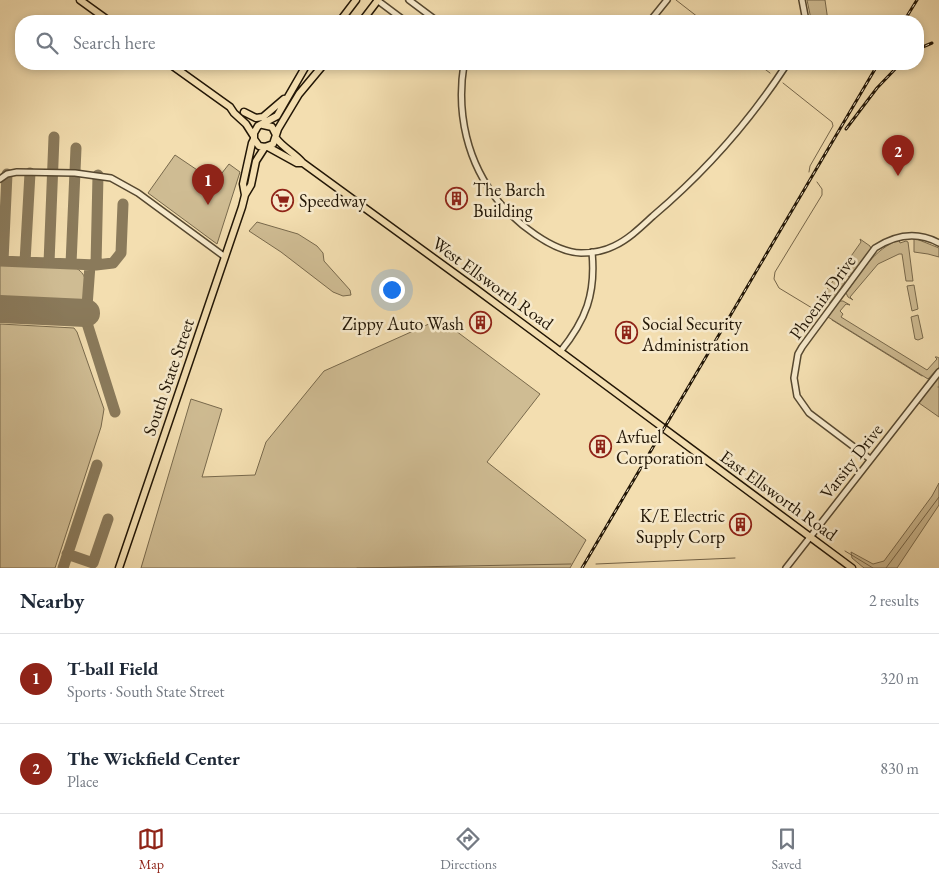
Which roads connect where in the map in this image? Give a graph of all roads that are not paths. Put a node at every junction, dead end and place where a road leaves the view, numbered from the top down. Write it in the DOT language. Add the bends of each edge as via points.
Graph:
graph roads {
  1 [pos="80,0"];
  2 [pos="356,0"];
  3 [pos="377,0"];
  4 [pos="409,0"];
  5 [pos="667,0"];
  6 [pos="802,0"];
  7 [pos="101,15"];
  8 [pos="345,15"];
  9 [pos="366,15"];
  10 [pos="397,15"];
  11 [pos="429,15"];
  12 [pos="655,15"];
  13 [pos="805,15"];
  14 [pos="178,70"];
  15 [pos="303,70"];
  16 [pos="314,70"];
  17 [pos="319,70"];
  18 [pos="463,70"];
  19 [pos="783,70"];
  20 [pos="298,77"];
  21 [pos="292,88"];
  22 [pos="303,89"];
  23 [pos="294,103"];
  24 [pos="230,107"];
  25 [pos="244,112"];
  26 [pos="262,125"];
  27 [pos="276,136"];
  28 [pos="254,137"];
  29 [pos="267,147"];
  30 [pos="303,163"];
  31 [pos="0,178"];
  32 [pos="244,195"];
  33 [pos="939,243"];
  34 [pos="592,252"];
  35 [pos="225,257"];
  36 [pos="560,352"];
  37 [pos="939,372"];
  38 [pos="665,429"];
  39 [pos="870,459"];
  40 [pos="809,536"];
  41 [pos="119,568"];
  42 [pos="786,568"];
  43 [pos="852,568"];
  1 -- 7 [label="main road"];
  2 -- 8 [label="main road"];
  3 -- 9 [label="main road"];
  3 -- 10 [label="street"];
  4 -- 11 [label="street"];
  5 -- 12 [label="street"];
  6 -- 13 [label="street"];
  14 -- 24 [label="main road"];
  15 -- 20 [label="main road"];
  16 -- 22 [label="main road" via="303,83"];
  17 -- 22 [label="main road"];
  18 -- 34 [label="street" via="461,97 464,128 474,159 490,191 540,238 567,250"];
  19 -- 34 [label="street" via="750,116 699,175 621,242"];
  20 -- 21 [label="main road"];
  20 -- 23 [label="main road" via="298,84 289,99"];
  21 -- 25 [label="main road" via="263,117 256,118"];
  21 -- 26 [label="main road" via="277,116"];
  22 -- 23 [label="main road"];
  23 -- 27 [label="main road"];
  24 -- 25 [label="main road"];
  24 -- 28 [label="main road"];
  25 -- 26 [label="main road"];
  26 -- 27 [label="main road" via="272,127"];
  26 -- 28 [label="main road" via="255,130"];
  27 -- 29 [label="main road" via="273,144"];
  27 -- 30 [label="main road, West Ellsworth Road"];
  28 -- 29 [label="main road" via="259,146"];
  28 -- 32 [label="main road, South State Street" via="243,184"];
  29 -- 30 [label="main road, West Ellsworth Road" via="296,163"];
  29 -- 32 [label="main road, South State Street" via="256,161 251,185"];
  30 -- 36 [label="main road, West Ellsworth Road"];
  31 -- 35 [label="street" via="17,172 75,173 111,178 138,193"];
  32 -- 35 [label="main road, South State Street"];
  33 -- 39 [label="street, Phoenix Drive" via="918,235 891,240 875,248 798,354 794,378 801,403"];
  34 -- 36 [label="street" via="592,296 577,330"];
  35 -- 41 [label="main road, South State Street"];
  36 -- 38 [label="main road, West Ellsworth Road"];
  37 -- 39 [label="street, Varsity Drive"];
  38 -- 40 [label="main road, East Ellsworth Road"];
  39 -- 40 [label="street, Varsity Drive"];
  40 -- 42 [label="street, Varsity Drive"];
  40 -- 43 [label="main road, East Ellsworth Road"];
}
